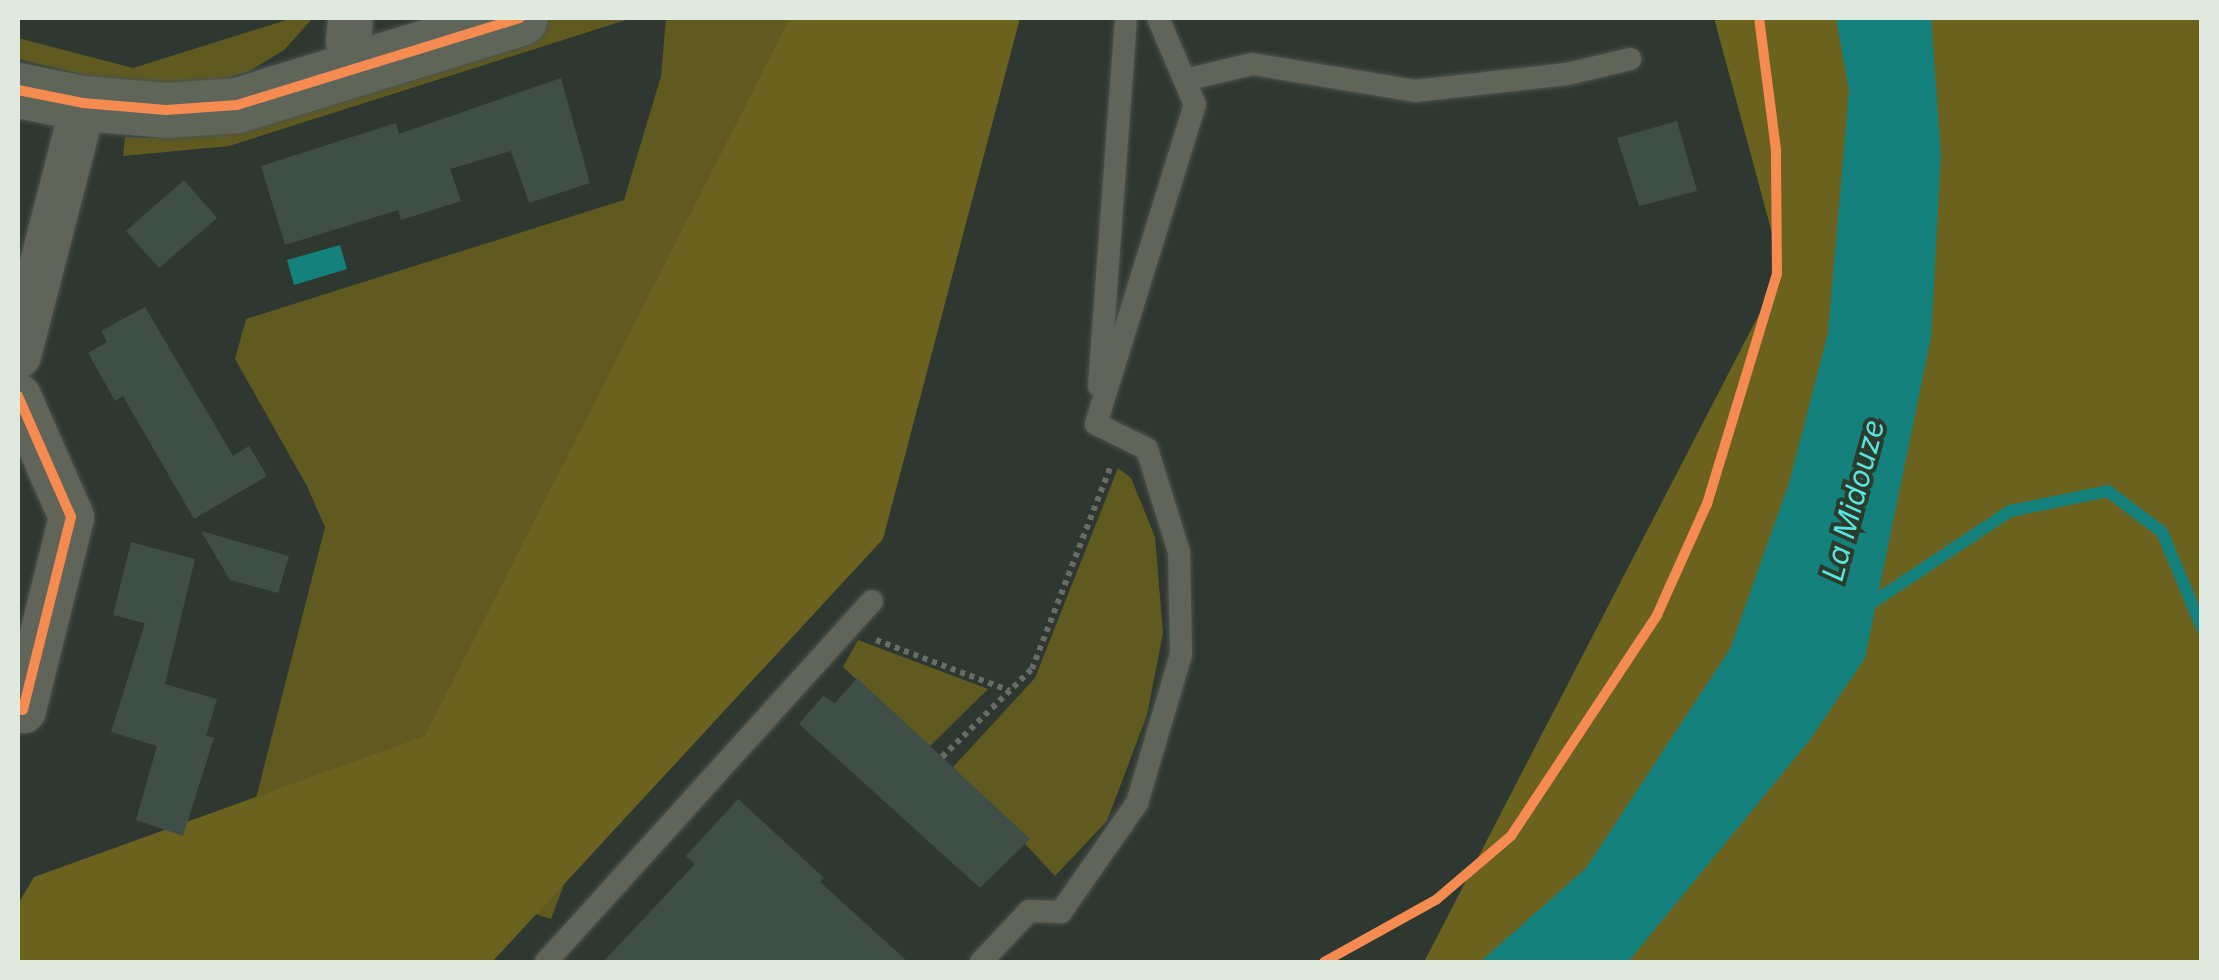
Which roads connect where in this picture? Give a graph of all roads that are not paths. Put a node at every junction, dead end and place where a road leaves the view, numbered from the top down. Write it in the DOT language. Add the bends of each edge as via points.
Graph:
graph roads {
  1 [pos="520,18"];
  2 [pos="1126,18"];
  3 [pos="1158,18"];
  4 [pos="353,44"];
  5 [pos="1630,59"];
  6 [pos="1185,80"];
  7 [pos="18,90"];
  8 [pos="83,102"];
  9 [pos="18,354"];
  10 [pos="18,396"];
  11 [pos="1096,424"];
  12 [pos="872,601"];
  13 [pos="23,710"];
  14 [pos="546,962"];
  15 [pos="981,962"];
  1 -- 4 [label="street"];
  2 -- 11 [label="lane"];
  3 -- 6 [label="lane"];
  4 -- 8 [label="street" via="236,105 166,110"];
  5 -- 6 [label="lane" via="1567,74 1415,90 1252,64"];
  6 -- 11 [label="lane" via="1195,105"];
  7 -- 8 [label="street"];
  8 -- 9 [label="street"];
  10 -- 13 [label="street" via="71,516"];
  11 -- 15 [label="lane" via="1147,450 1178,552 1181,654 1137,803 1061,912 1030,911"];
  12 -- 14 [label="lane"];
}
